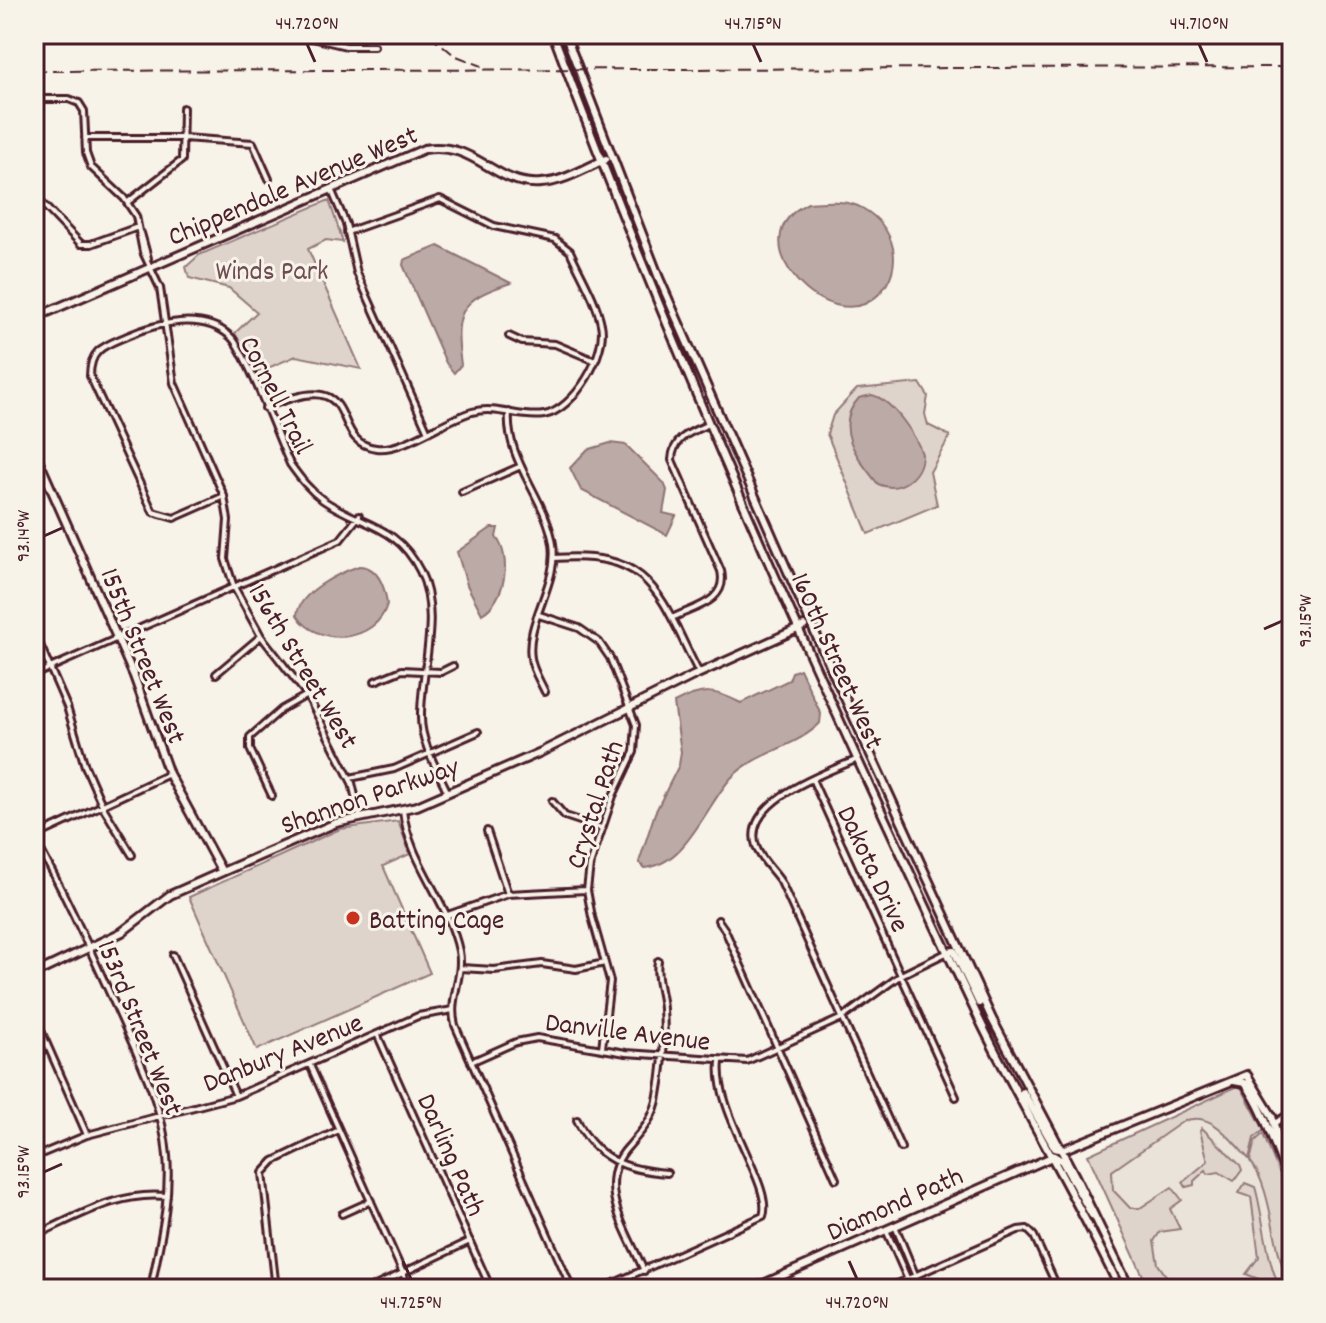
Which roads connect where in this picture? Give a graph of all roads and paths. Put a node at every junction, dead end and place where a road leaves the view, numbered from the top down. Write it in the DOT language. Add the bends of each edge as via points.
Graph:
graph roads {
  1 [pos="295,34"];
  2 [pos="553,34"];
  3 [pos="565,34"];
  4 [pos="374,46"];
  5 [pos="34,99"];
  6 [pos="183,108"];
  7 [pos="85,138"];
  8 [pos="184,138"];
  9 [pos="612,156"];
  10 [pos="603,161"];
  11 [pos="269,179"];
  12 [pos="331,189"];
  13 [pos="34,195"];
  14 [pos="128,202"];
  15 [pos="138,227"];
  16 [pos="347,232"];
  17 [pos="151,267"];
  18 [pos="34,318"];
  19 [pos="166,324"];
  20 [pos="509,336"];
  21 [pos="593,360"];
  22 [pos="265,408"];
  23 [pos="509,412"];
  24 [pos="709,424"];
  25 [pos="427,430"];
  26 [pos="34,450"];
  27 [pos="521,466"];
  28 [pos="462,492"];
  29 [pos="224,496"];
  30 [pos="359,516"];
  31 [pos="554,558"];
  32 [pos="234,587"];
  33 [pos="539,615"];
  34 [pos="674,617"];
  35 [pos="811,624"];
  36 [pos="801,627"];
  37 [pos="34,631"];
  38 [pos="261,636"];
  39 [pos="118,639"];
  40 [pos="453,666"];
  41 [pos="51,668"];
  42 [pos="424,670"];
  43 [pos="699,673"];
  44 [pos="216,674"];
  45 [pos="34,675"];
  46 [pos="375,681"];
  47 [pos="545,692"];
  48 [pos="307,695"];
  49 [pos="630,708"];
  50 [pos="478,732"];
  51 [pos="430,753"];
  52 [pos="859,759"];
  53 [pos="169,774"];
  54 [pos="349,778"];
  55 [pos="812,779"];
  56 [pos="448,793"];
  57 [pos="272,796"];
  58 [pos="552,801"];
  59 [pos="103,807"];
  60 [pos="403,810"];
  61 [pos="360,817"];
  62 [pos="601,828"];
  63 [pos="487,831"];
  64 [pos="34,837"];
  65 [pos="132,855"];
  66 [pos="222,872"];
  67 [pos="587,890"];
  68 [pos="508,894"];
  69 [pos="445,916"];
  70 [pos="718,920"];
  71 [pos="90,949"];
  72 [pos="948,952"];
  73 [pos="173,955"];
  74 [pos="658,961"];
  75 [pos="606,963"];
  76 [pos="461,968"];
  77 [pos="34,974"];
  78 [pos="901,975"];
  79 [pos="453,1010"];
  80 [pos="842,1018"];
  81 [pos="992,1019"];
  82 [pos="39,1026"];
  83 [pos="378,1035"];
  84 [pos="602,1049"];
  85 [pos="777,1049"];
  86 [pos="662,1057"];
  87 [pos="471,1062"];
  88 [pos="720,1062"];
  89 [pos="310,1065"];
  90 [pos="1010,1077"];
  91 [pos="236,1096"];
  92 [pos="956,1097"];
  93 [pos="1292,1112"];
  94 [pos="161,1116"];
  95 [pos="577,1120"];
  96 [pos="1271,1124"];
  97 [pos="339,1130"];
  98 [pos="87,1135"];
  99 [pos="901,1148"];
  100 [pos="1062,1150"];
  101 [pos="1054,1156"];
  102 [pos="34,1157"];
  103 [pos="616,1163"];
  104 [pos="667,1173"];
  105 [pos="836,1179"];
  106 [pos="1292,1186"];
  107 [pos="167,1196"];
  108 [pos="371,1201"];
  109 [pos="342,1214"];
  110 [pos="1100,1223"];
  111 [pos="895,1226"];
  112 [pos="886,1230"];
  113 [pos="34,1236"];
  114 [pos="470,1241"];
  115 [pos="402,1271"];
  116 [pos="644,1271"];
  117 [pos="916,1277"];
  118 [pos="908,1279"];
  119 [pos="151,1289"];
  120 [pos="276,1289"];
  121 [pos="369,1289"];
  122 [pos="410,1289"];
  123 [pos="491,1289"];
  124 [pos="572,1289"];
  125 [pos="601,1289"];
  126 [pos="752,1289"];
  127 [pos="885,1289"];
  128 [pos="912,1289"];
  129 [pos="921,1289"];
  130 [pos="1058,1289"];
  131 [pos="1120,1289"];
  132 [pos="1130,1289"];
  1 -- 4 [label="street" via="346,46"];
  2 -- 10 [label="main road, 160th Street West"];
  3 -- 9 [label="main road, 160th Street West"];
  5 -- 7 [label="street, 156th Street West" via="72,99 81,105"];
  6 -- 8 [label="street"];
  7 -- 8 [label="street"];
  7 -- 14 [label="street, 156th Street West" via="94,171"];
  8 -- 11 [label="street" via="253,143"];
  8 -- 14 [label="street" via="180,163"];
  9 -- 10 [label="main road, Chippendale Avenue West"];
  9 -- 35 [label="main road, 160th Street West"];
  10 -- 12 [label="main road, Chippendale Avenue West" via="555,181 530,183 507,177 464,152 437,147"];
  10 -- 24 [label="main road, 160th Street West"];
  12 -- 16 [label="street"];
  12 -- 17 [label="main road, Chippendale Avenue West"];
  13 -- 15 [label="street" via="81,244"];
  14 -- 15 [label="street, 156th Street West"];
  15 -- 17 [label="street, 156th Street West"];
  16 -- 21 [label="street" via="437,198 494,226 558,241 570,251 601,323"];
  16 -- 25 [label="street" via="357,273"];
  17 -- 18 [label="main road, Chippendale Avenue West"];
  17 -- 19 [label="street, 156th Street West"];
  19 -- 22 [label="street, Cornell Trail" via="202,322 231,337"];
  19 -- 29 [label="street, 156th Street West" via="174,383"];
  19 -- 29 [label="street, Cornell Trail" via="99,348 90,361 90,376 153,512 174,518"];
  20 -- 21 [label="street" via="555,344"];
  21 -- 23 [label="street" via="578,394 562,408 539,416"];
  22 -- 25 [label="street" via="299,394 320,394 339,406 363,444 380,449"];
  22 -- 30 [label="street, Cornell Trail" via="303,482 325,501"];
  23 -- 25 [label="street" via="477,410"];
  23 -- 27 [label="street" via="508,433"];
  24 -- 34 [label="street" via="678,440 672,460 723,584 713,599"];
  24 -- 36 [label="main road, 160th Street West"];
  26 -- 39 [label="main road, 155th Street West"];
  27 -- 28 [label="street"];
  27 -- 31 [label="street" via="550,532"];
  29 -- 32 [label="street, 156th Street West" via="225,559"];
  30 -- 32 [label="street" via="340,540"];
  30 -- 42 [label="street, Cornell Trail" via="397,539 421,573 429,609"];
  31 -- 33 [label="street"];
  31 -- 34 [label="street" via="596,557 623,565 653,586"];
  32 -- 38 [label="street, 156th Street West"];
  32 -- 39 [label="street"];
  33 -- 47 [label="street" via="530,654"];
  33 -- 49 [label="street, Crystal Path" via="579,628 599,642"];
  34 -- 43 [label="street"];
  35 -- 36 [label="main road, Shannon Parkway"];
  35 -- 81 [label="main road, 160th Street West"];
  36 -- 43 [label="main road, Shannon Parkway"];
  36 -- 52 [label="main road, 160th Street West"];
  37 -- 41 [label="street"];
  38 -- 44 [label="street"];
  38 -- 48 [label="street, 156th Street West"];
  39 -- 41 [label="street"];
  39 -- 53 [label="main road, 155th Street West"];
  40 -- 42 [label="street" via="441,672"];
  41 -- 45 [label="street"];
  41 -- 59 [label="street"];
  42 -- 46 [label="street" via="402,670"];
  42 -- 51 [label="street, Cornell Trail" via="420,719"];
  43 -- 49 [label="main road, Shannon Parkway"];
  48 -- 54 [label="street, 156th Street West"];
  48 -- 57 [label="street" via="250,737 250,749"];
  49 -- 56 [label="main road, Shannon Parkway"];
  49 -- 62 [label="street, Crystal Path" via="635,746"];
  50 -- 51 [label="street"];
  51 -- 54 [label="street" via="394,769"];
  51 -- 56 [label="street, Cornell Trail"];
  52 -- 55 [label="street"];
  52 -- 72 [label="main road, 160th Street West"];
  53 -- 59 [label="street"];
  53 -- 66 [label="main road, 155th Street West"];
  54 -- 61 [label="street, 156th Street West"];
  55 -- 78 [label="street, Dakota Drive"];
  55 -- 80 [label="street" via="785,793 754,832 756,847 781,882"];
  56 -- 60 [label="main road, Shannon Parkway"];
  58 -- 62 [label="street" via="565,816"];
  59 -- 64 [label="street"];
  59 -- 65 [label="street"];
  60 -- 61 [label="main road, Shannon Parkway"];
  60 -- 69 [label="street" via="409,838"];
  61 -- 66 [label="main road, Shannon Parkway"];
  62 -- 67 [label="street, Crystal Path"];
  63 -- 68 [label="street"];
  64 -- 71 [label="street, 153rd Street West"];
  66 -- 71 [label="main road, Shannon Parkway" via="170,895"];
  67 -- 68 [label="street"];
  67 -- 75 [label="street, Crystal Path"];
  68 -- 69 [label="street"];
  69 -- 76 [label="street"];
  70 -- 85 [label="street"];
  71 -- 77 [label="main road, Shannon Parkway"];
  71 -- 94 [label="street, 153rd Street West"];
  72 -- 78 [label="street, Danville Avenue"];
  72 -- 81 [label="main road" via="954,951"];
  72 -- 90 [label="main road, 160th Street West"];
  73 -- 91 [label="street"];
  74 -- 86 [label="street"];
  75 -- 76 [label="street" via="576,969 542,964"];
  75 -- 84 [label="street, Crystal Path" via="610,990"];
  76 -- 79 [label="street"];
  78 -- 80 [label="street, Danville Avenue"];
  78 -- 92 [label="street, Dakota Drive"];
  79 -- 83 [label="street, Danbury Avenue" via="425,1014"];
  79 -- 87 [label="street"];
  80 -- 85 [label="street, Danville Avenue"];
  80 -- 99 [label="street"];
  81 -- 100 [label="main road, 160th Street West"];
  82 -- 98 [label="street"];
  83 -- 89 [label="street, Danbury Avenue"];
  83 -- 114 [label="street, Darling Path"];
  84 -- 86 [label="street, Danville Avenue"];
  84 -- 87 [label="street, Danville Avenue" via="537,1038"];
  85 -- 88 [label="street, Danville Avenue" via="747,1061"];
  85 -- 105 [label="street"];
  86 -- 88 [label="street, Danville Avenue"];
  86 -- 103 [label="street" via="653,1114"];
  87 -- 124 [label="street"];
  88 -- 116 [label="street" via="721,1099 766,1208 757,1220"];
  89 -- 91 [label="street, Danbury Avenue"];
  89 -- 97 [label="street"];
  90 -- 100 [label="main road" via="1055,1148"];
  90 -- 101 [label="main road, 160th Street West"];
  91 -- 94 [label="street, Danbury Avenue"];
  93 -- 96 [label="street"];
  94 -- 98 [label="street, Danbury Avenue"];
  94 -- 107 [label="street, 153rd Street West"];
  95 -- 103 [label="street" via="592,1145"];
  96 -- 100 [label="main road" via="1245,1083 1231,1081"];
  96 -- 106 [label="main road"];
  97 -- 108 [label="street"];
  97 -- 120 [label="street" via="274,1161 263,1173"];
  98 -- 102 [label="street, Danbury Avenue"];
  100 -- 110 [label="main road, 160th Street West"];
  101 -- 110 [label="main road"];
  101 -- 111 [label="main road, Diamond Path"];
  101 -- 131 [label="main road, 160th Street West"];
  103 -- 104 [label="street"];
  103 -- 116 [label="street" via="613,1198"];
  107 -- 113 [label="street" via="123,1197"];
  107 -- 119 [label="street, 153rd Street West"];
  108 -- 109 [label="street"];
  108 -- 115 [label="street"];
  110 -- 132 [label="main road, 160th Street West"];
  111 -- 112 [label="main road, Diamond Path"];
  111 -- 117 [label="street"];
  112 -- 118 [label="street"];
  112 -- 126 [label="main road, Diamond Path"];
  114 -- 115 [label="street"];
  114 -- 123 [label="street, Darling Path"];
  115 -- 121 [label="street"];
  115 -- 122 [label="street"];
  116 -- 125 [label="street"];
  117 -- 118 [label="street"];
  117 -- 129 [label="street"];
  117 -- 130 [label="street" via="1027,1229"];
  118 -- 127 [label="street"];
  118 -- 128 [label="street"];
}
